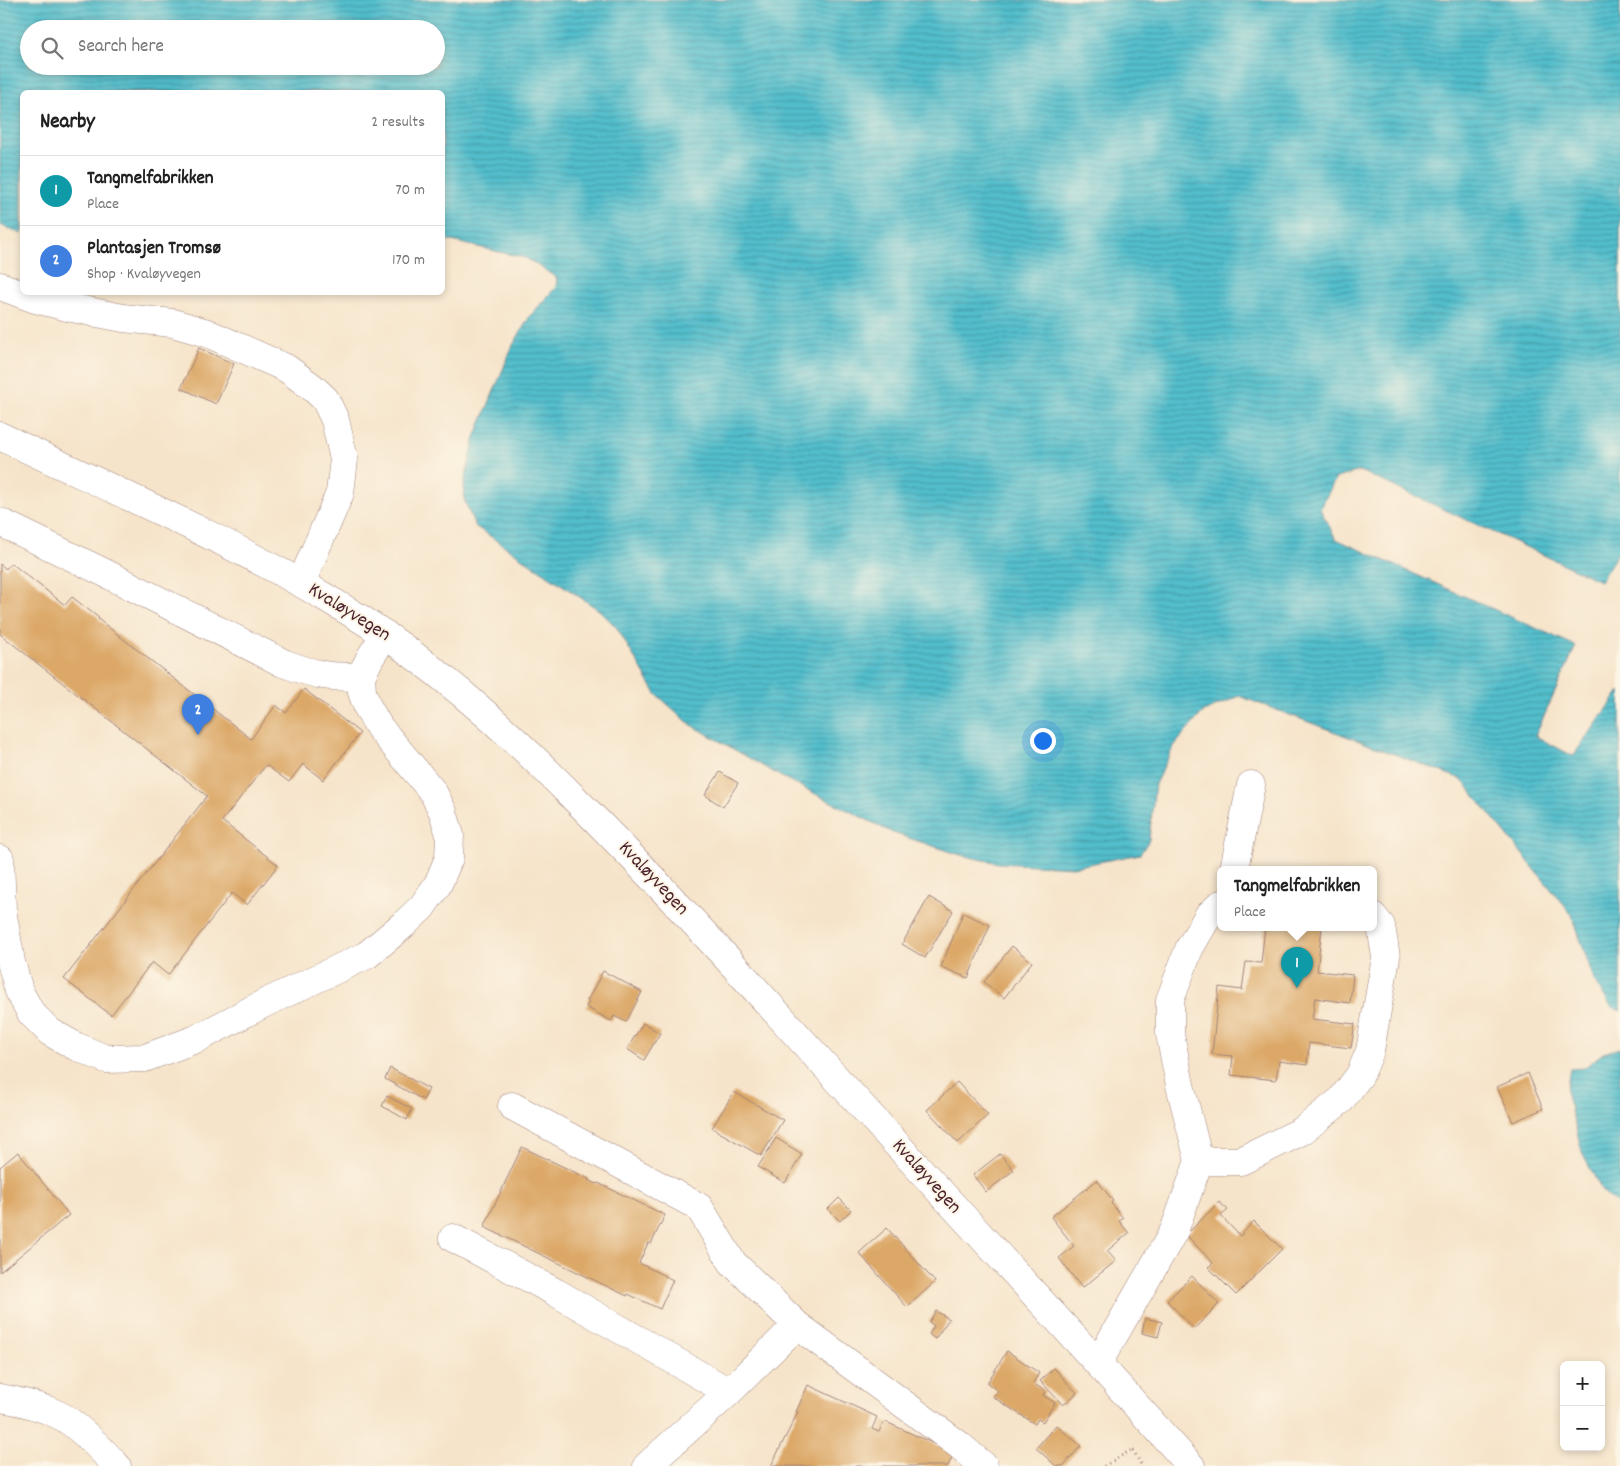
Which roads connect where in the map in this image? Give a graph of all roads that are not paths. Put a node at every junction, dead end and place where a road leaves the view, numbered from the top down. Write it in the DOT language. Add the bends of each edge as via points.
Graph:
graph roads {
  1 [pos="0,286"];
  2 [pos="20,293"];
  3 [pos="24,295"];
  4 [pos="0,436"];
  5 [pos="0,522"];
  6 [pos="301,583"];
  7 [pos="385,634"];
  8 [pos="361,676"];
  9 [pos="1251,785"];
  10 [pos="0,859"];
  11 [pos="1235,866"];
  12 [pos="1217,908"];
  13 [pos="1377,921"];
  14 [pos="512,1106"];
  15 [pos="1199,1161"];
  16 [pos="452,1238"];
  17 [pos="797,1325"];
  18 [pos="1098,1363"];
  19 [pos="729,1392"];
  20 [pos="0,1398"];
  21 [pos="116,1466"];
  22 [pos="648,1466"];
  23 [pos="984,1466"];
  24 [pos="1191,1466"];
  1 -- 2 [label="street"];
  3 -- 6 [label="street" via="123,318 172,323 207,333 286,368 325,399 335,420 344,459 340,493"];
  4 -- 6 [label="street, Kvaløyvegen" via="218,538"];
  5 -- 8 [label="street" via="284,663 323,676"];
  6 -- 7 [label="street, Kvaløyvegen"];
  7 -- 8 [label="street"];
  7 -- 18 [label="street, Kvaløyvegen" via="472,701 624,848"];
  8 -- 10 [label="street" via="362,692 375,720 433,792 450,835 449,858 438,884 422,906 367,955 196,1039 145,1058 106,1059 50,1032 32,1013 19,991 2,910"];
  9 -- 11 [label="street"];
  12 -- 15 [label="street" via="1208,916 1189,949 1170,1000 1170,1034"];
  13 -- 15 [label="street" via="1381,926 1386,957 1370,1051 1360,1075 1341,1100 1302,1131 1241,1161"];
  14 -- 17 [label="street" via="699,1207 732,1262"];
  15 -- 18 [label="street" via="1174,1231"];
  16 -- 19 [label="street" via="555,1292"];
  17 -- 19 [label="street"];
  17 -- 23 [label="street" via="959,1444"];
  18 -- 24 [label="street, Kvaløyvegen"];
  19 -- 22 [label="street"];
  20 -- 21 [label="street" via="26,1402 60,1415"];
}
